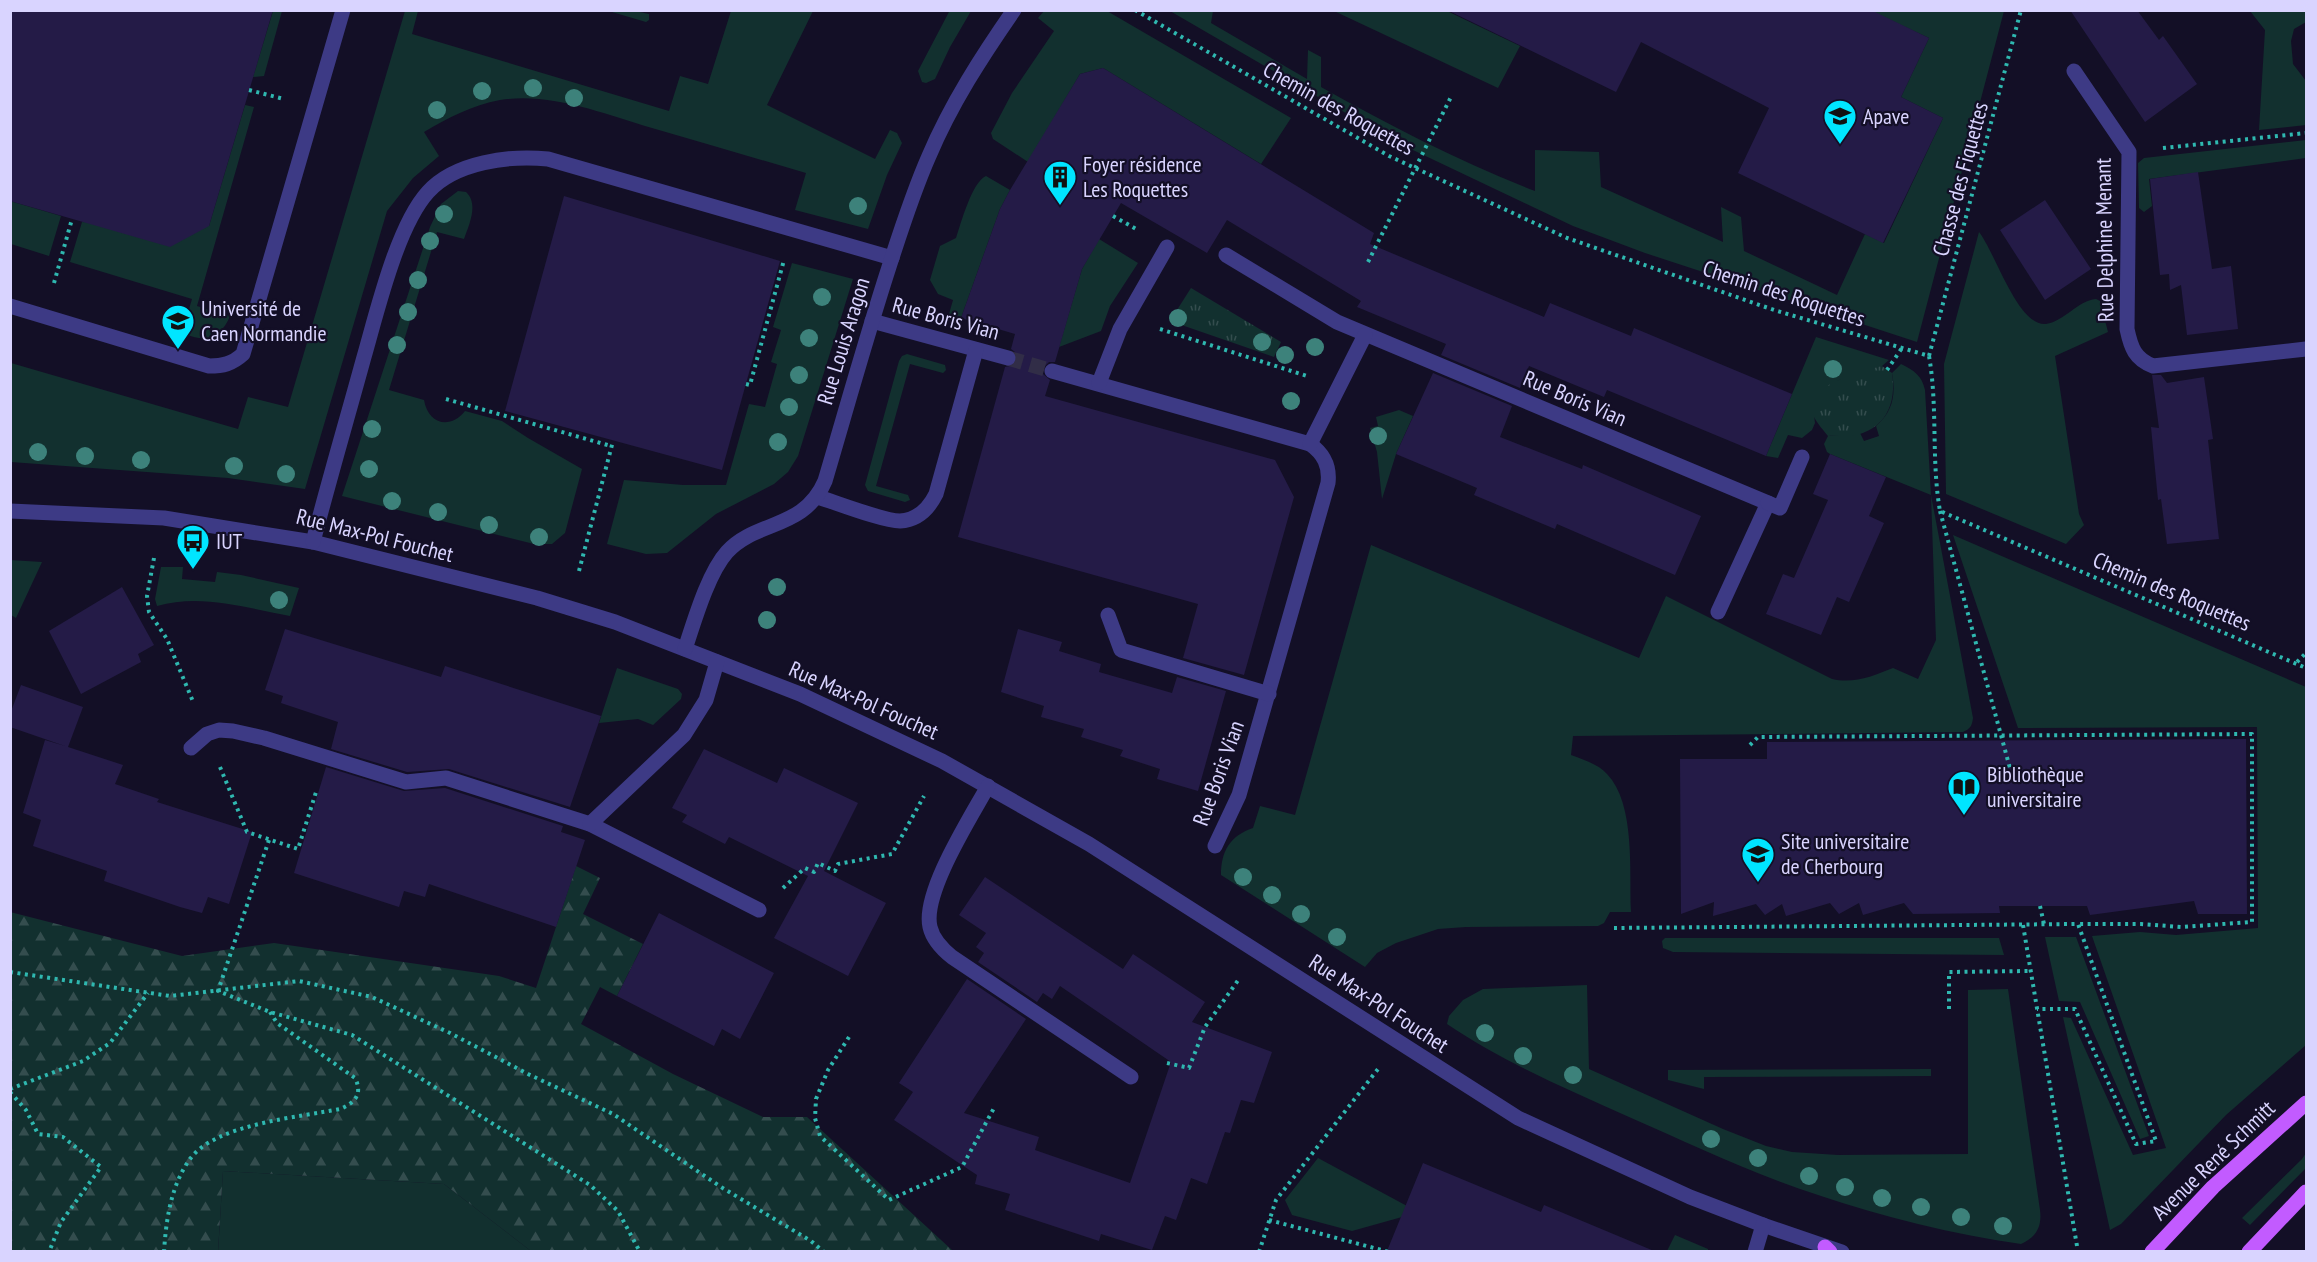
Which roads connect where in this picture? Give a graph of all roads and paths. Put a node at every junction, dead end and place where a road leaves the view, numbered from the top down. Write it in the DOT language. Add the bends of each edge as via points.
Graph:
graph roads {
  1 [pos="343,10"];
  2 [pos="1014,10"];
  3 [pos="1135,10"];
  4 [pos="2021,10"];
  5 [pos="2074,71"];
  6 [pos="1451,97"];
  7 [pos="2307,133"];
  8 [pos="2129,152"];
  9 [pos="1415,169"];
  10 [pos="72,219"];
  11 [pos="1167,247"];
  12 [pos="786,254"];
  13 [pos="1226,255"];
  14 [pos="892,258"];
  15 [pos="61,259"];
  16 [pos="1368,262"];
  17 [pos="10,306"];
  18 [pos="1127,318"];
  19 [pos="872,321"];
  20 [pos="1365,335"];
  21 [pos="1902,348"];
  22 [pos="2307,349"];
  23 [pos="976,350"];
  24 [pos="1929,356"];
  25 [pos="1008,358"];
  26 [pos="1887,370"];
  27 [pos="1052,371"];
  28 [pos="1099,383"];
  29 [pos="746,384"];
  30 [pos="1339,387"];
  31 [pos="446,399"];
  32 [pos="613,441"];
  33 [pos="1310,444"];
  34 [pos="611,447"];
  35 [pos="1802,457"];
  36 [pos="818,497"];
  37 [pos="1768,502"];
  38 [pos="10,511"];
  39 [pos="1941,511"];
  40 [pos="313,542"];
  41 [pos="154,558"];
  42 [pos="579,571"];
  43 [pos="1718,612"];
  44 [pos="1108,615"];
  45 [pos="685,649"];
  46 [pos="2307,653"];
  47 [pos="717,662"];
  48 [pos="2297,662"];
  49 [pos="2307,668"];
  50 [pos="1269,694"];
  51 [pos="207,734"];
  52 [pos="2000,736"];
  53 [pos="1750,745"];
  54 [pos="191,748"];
  55 [pos="2011,772"];
  56 [pos="988,786"];
  57 [pos="316,794"];
  58 [pos="924,796"];
  59 [pos="591,824"];
  60 [pos="269,840"];
  61 [pos="1215,846"];
  62 [pos="2040,906"];
  63 [pos="759,910"];
  64 [pos="2044,924"];
  65 [pos="2078,924"];
  66 [pos="2023,925"];
  67 [pos="1614,928"];
  68 [pos="2030,971"];
  69 [pos="10,972"];
  70 [pos="1240,979"];
  71 [pos="218,991"];
  72 [pos="148,993"];
  73 [pos="1949,1009"];
  74 [pos="2037,1009"];
  75 [pos="270,1012"];
  76 [pos="849,1037"];
  77 [pos="1167,1063"];
  78 [pos="1378,1069"];
  79 [pos="1131,1077"];
  80 [pos="10,1090"];
  81 [pos="2307,1103"];
  82 [pos="994,1108"];
  83 [pos="2307,1192"];
  84 [pos="1269,1220"];
  85 [pos="1763,1226"];
  86 [pos="1828,1249"];
  87 [pos="49,1251"];
  88 [pos="164,1251"];
  89 [pos="640,1251"];
  90 [pos="824,1251"];
  91 [pos="1259,1251"];
  92 [pos="1389,1251"];
  93 [pos="1755,1251"];
  94 [pos="1842,1251"];
  95 [pos="2078,1251"];
  96 [pos="2152,1251"];
  97 [pos="2249,1251"];
  1 -- 17 [label="street" via="243,354 236,361 208,366"];
  2 -- 14 [label="street, Rue Louis Aragon" via="982,56 937,137"];
  3 -- 9 [label="path, Chemin des Roquettes"];
  4 -- 24 [label="path, Chasse des Fiquettes"];
  5 -- 8 [label="street, Rue Delphine Menant"];
  6 -- 9 [label="path"];
  7 -- 8 [label="path"];
  8 -- 22 [label="street, Rue Delphine Menant" via="2127,329 2134,355 2153,366"];
  9 -- 16 [label="path"];
  9 -- 21 [label="path, Chemin des Roquettes" via="1567,238"];
  10 -- 15 [label="path"];
  11 -- 18 [label="street"];
  12 -- 29 [label="path" via="750,386"];
  13 -- 20 [label="street, Rue Boris Vian"];
  14 -- 19 [label="street, Rue Louis Aragon"];
  14 -- 40 [label="street" via="548,159 493,162 456,173 440,181 419,203 391,267"];
  18 -- 28 [label="street"];
  18 -- 30 [label="path"];
  19 -- 23 [label="street, Rue Boris Vian"];
  19 -- 36 [label="street, Rue Louis Aragon"];
  20 -- 30 [label="street"];
  20 -- 37 [label="street, Rue Boris Vian"];
  21 -- 24 [label="path, Chemin des Roquettes"];
  21 -- 26 [label="path"];
  23 -- 25 [label="street, Rue Boris Vian"];
  23 -- 36 [label="street" via="930,506 900,521"];
  24 -- 39 [label="path" via="1934,379"];
  27 -- 28 [label="street"];
  28 -- 33 [label="street"];
  30 -- 33 [label="street"];
  31 -- 34 [label="path"];
  32 -- 34 [label="path"];
  33 -- 50 [label="street, Rue Boris Vian" via="1322,454 1329,469 1328,483"];
  34 -- 42 [label="path"];
  35 -- 37 [label="street" via="1780,508"];
  36 -- 45 [label="street" via="803,510 742,540 727,552 708,588"];
  37 -- 43 [label="street"];
  38 -- 40 [label="street, Rue Max-Pol Fouchet" via="164,518"];
  39 -- 48 [label="path, Chemin des Roquettes"];
  39 -- 52 [label="path"];
  40 -- 45 [label="street, Rue Max-Pol Fouchet" via="537,598"];
  41 -- 51 [label="path" via="147,596 149,612 167,639"];
  44 -- 50 [label="street" via="1121,650"];
  45 -- 47 [label="street, Rue Max-Pol Fouchet"];
  46 -- 48 [label="path"];
  47 -- 56 [label="street, Rue Max-Pol Fouchet" via="844,714"];
  47 -- 59 [label="street" via="706,700 684,735"];
  48 -- 49 [label="path, Chemin des Roquettes"];
  50 -- 61 [label="street, Rue Boris Vian" via="1239,795"];
  51 -- 54 [label="street"];
  51 -- 59 [label="street" via="219,730 264,738 406,782 446,778"];
  51 -- 60 [label="path" via="247,832"];
  52 -- 53 [label="path" via="1758,737"];
  52 -- 55 [label="path"];
  52 -- 65 [label="path" via="2252,734 2252,922 2181,927"];
  56 -- 79 [label="street" via="934,891 930,927 934,938 952,957"];
  56 -- 85 [label="street, Rue Max-Pol Fouchet" via="1089,843 1509,1112 1690,1197"];
  57 -- 60 [label="path" via="298,849"];
  58 -- 63 [label="path" via="892,854 838,864 835,871 818,863 814,872 805,868"];
  59 -- 63 [label="street"];
  60 -- 71 [label="path"];
  62 -- 64 [label="path"];
  64 -- 65 [label="path"];
  64 -- 66 [label="path"];
  65 -- 74 [label="path" via="2156,1141 2136,1144 2075,1009"];
  66 -- 67 [label="path"];
  66 -- 68 [label="path"];
  68 -- 73 [label="path" via="1948,972"];
  68 -- 74 [label="path"];
  69 -- 72 [label="path"];
  70 -- 77 [label="path" via="1205,1027 1189,1068"];
  71 -- 72 [label="path" via="170,996"];
  71 -- 75 [label="path"];
  71 -- 90 [label="path" via="299,981 372,997 613,1114"];
  72 -- 80 [label="path" via="110,1043 83,1060"];
  74 -- 95 [label="path"];
  75 -- 88 [label="path" via="277,1023 355,1078 359,1090 356,1099 340,1109 236,1130 201,1148 190,1159 177,1185"];
  75 -- 89 [label="path" via="352,1035 590,1185 618,1211"];
  76 -- 82 [label="path" via="828,1070 816,1099 815,1118 820,1136 889,1200 962,1167"];
  78 -- 84 [label="path" via="1276,1200"];
  80 -- 87 [label="path" via="38,1134 63,1137 101,1167 61,1222"];
  81 -- 96 [label="main road, Avenue René Schmitt" via="2213,1187"];
  83 -- 97 [label="main road"];
  84 -- 91 [label="path"];
  84 -- 92 [label="path"];
  85 -- 86 [label="street, Rue Max-Pol Fouchet"];
  85 -- 93 [label="street"];
  86 -- 94 [label="street, Rue Max-Pol Fouchet"];
}
